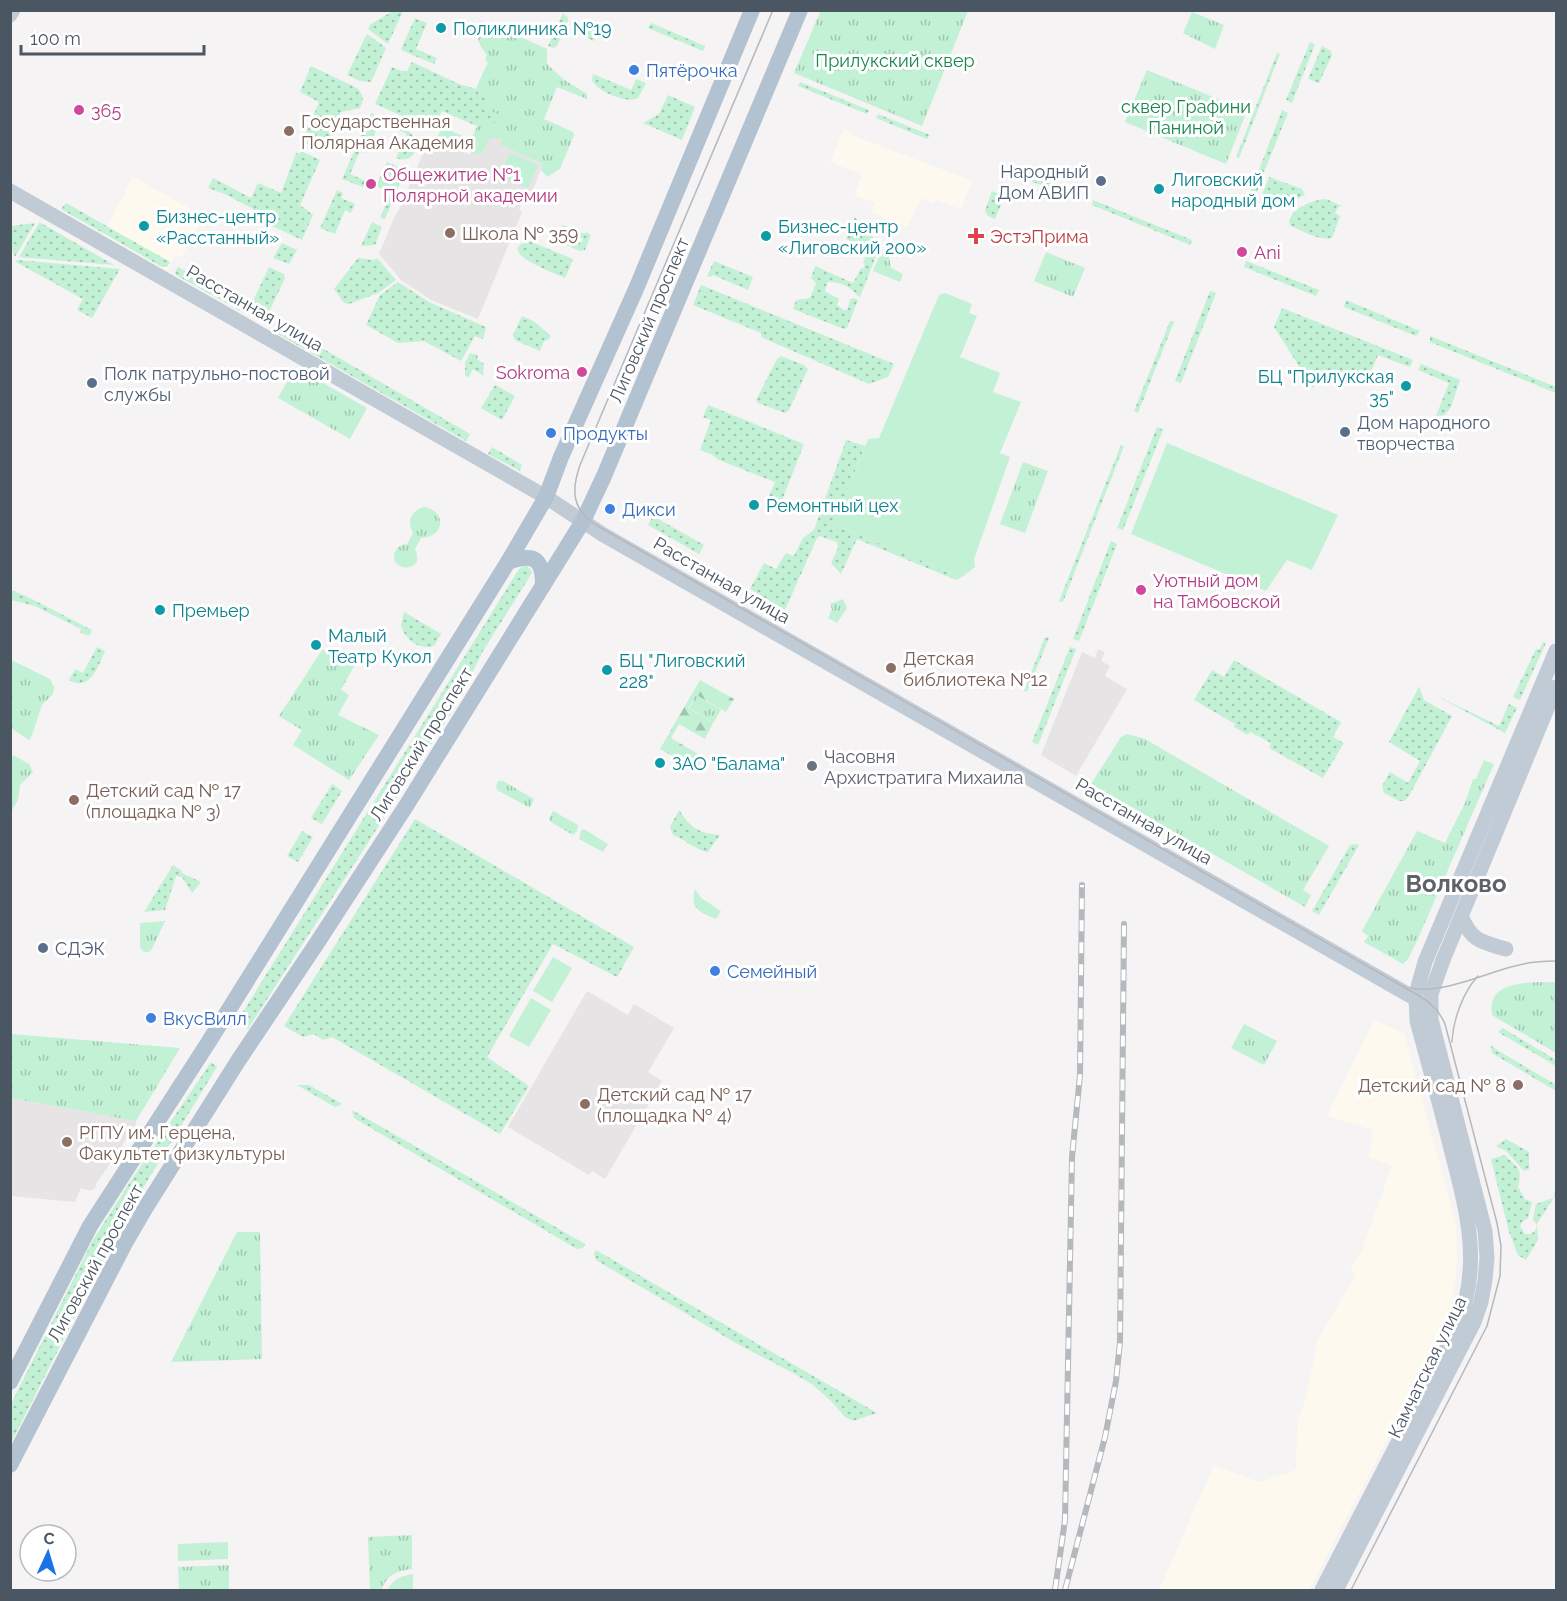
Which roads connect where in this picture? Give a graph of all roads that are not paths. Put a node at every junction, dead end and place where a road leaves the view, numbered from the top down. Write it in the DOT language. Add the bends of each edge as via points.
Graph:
graph roads {
  1 [pos="13,10"];
  2 [pos="753,10"];
  3 [pos="800,10"];
  4 [pos="10,15"];
  5 [pos="10,191"];
  6 [pos="546,498"];
  7 [pos="583,521"];
  8 [pos="508,562"];
  9 [pos="543,586"];
  10 [pos="1557,651"];
  11 [pos="1557,687"];
  12 [pos="1461,916"];
  13 [pos="1506,949"];
  14 [pos="1416,999"];
  15 [pos="10,1382"];
  16 [pos="10,1465"];
  17 [pos="1322,1590"];
  18 [pos="1336,1590"];
  1 -- 4 [label="main road"];
  2 -- 6 [label="main road, Лиговский проспект"];
  3 -- 7 [label="main road, Лиговский проспект"];
  5 -- 6 [label="main road, Расстанная улица"];
  6 -- 7 [label="main road, Расстанная улица"];
  6 -- 8 [label="main road, Лиговский проспект"];
  7 -- 9 [label="main road, Лиговский проспект"];
  7 -- 14 [label="main road, Расстанная улица"];
  8 -- 9 [label="main road" via="522,557 536,559 543,572"];
  8 -- 15 [label="main road, Лиговский проспект" via="90,1226"];
  9 -- 16 [label="main road, Лиговский проспект" via="146,1207"];
  10 -- 14 [label="main road, Камчатская улица" via="1429,952"];
  11 -- 12 [label="main road, Камчатская улица"];
  12 -- 13 [label="main road" via="1469,933 1479,942"];
  12 -- 18 [label="main road, Камчатская улица" via="1431,994 1431,1019 1485,1232 1484,1292 1474,1322"];
  14 -- 17 [label="main road, Камчатская улица" via="1417,1021 1468,1219 1472,1250 1469,1287 1456,1330"];
}
